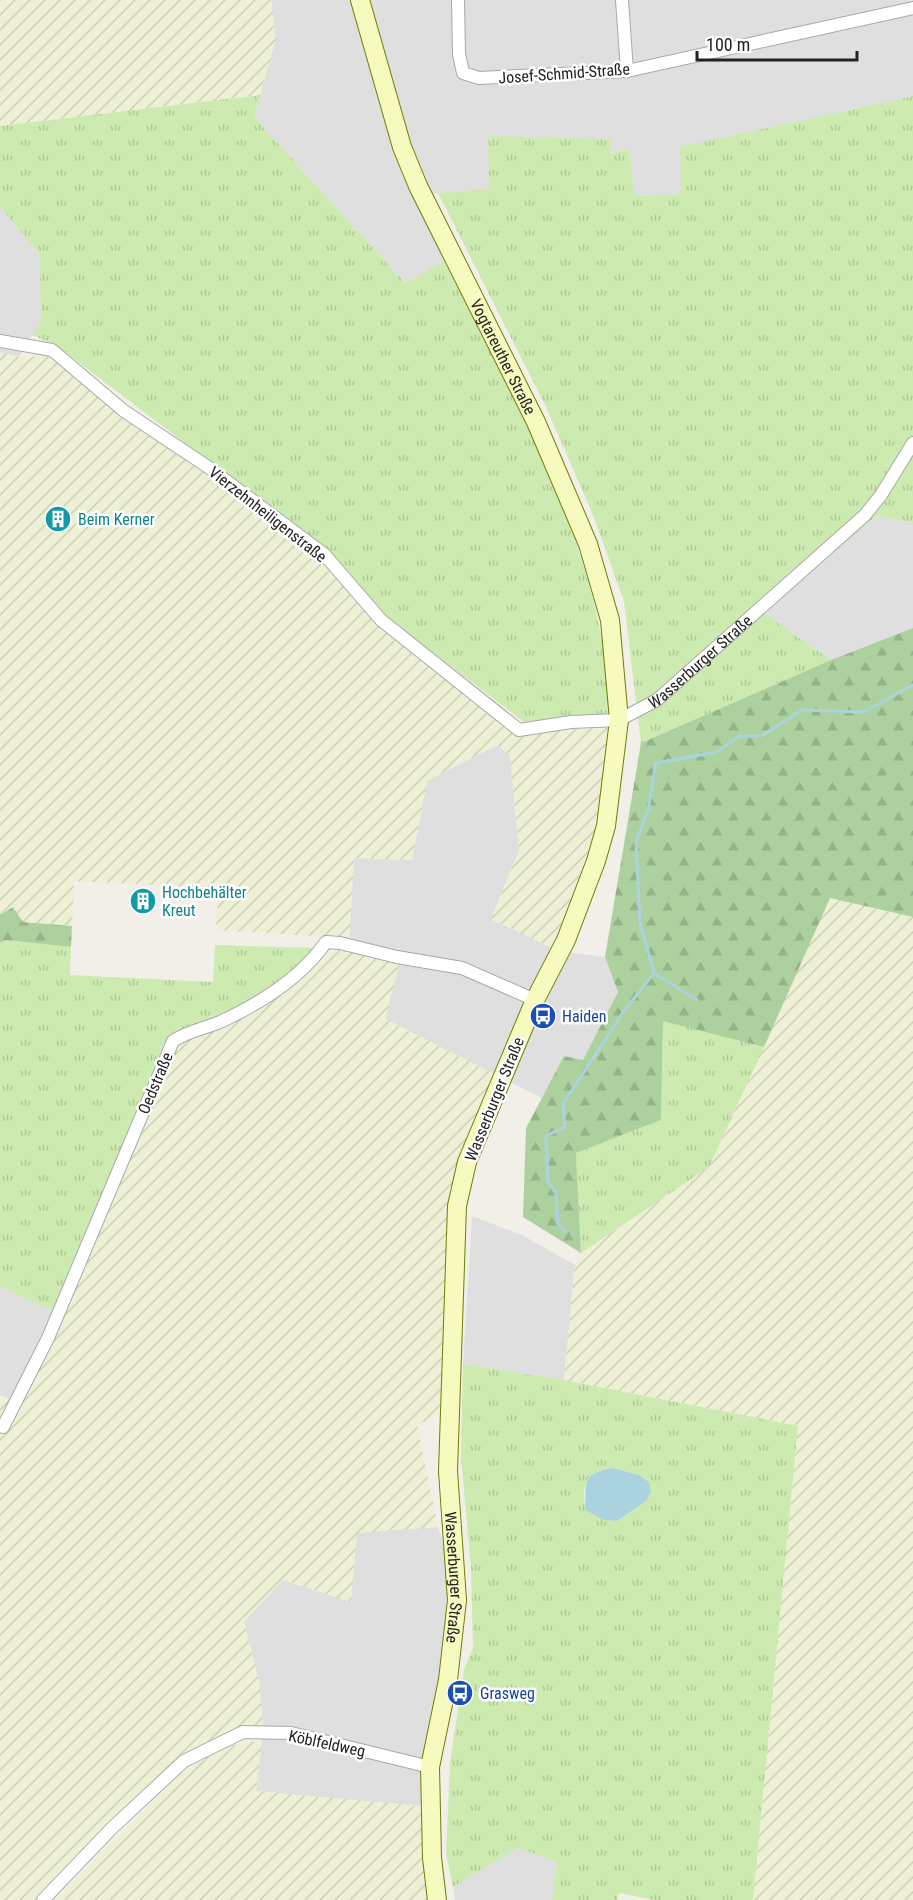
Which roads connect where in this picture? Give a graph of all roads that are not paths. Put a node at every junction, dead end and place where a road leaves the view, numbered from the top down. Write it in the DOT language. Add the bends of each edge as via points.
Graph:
graph roads {
  1 [pos="360,0"];
  2 [pos="458,0"];
  3 [pos="622,0"];
  4 [pos="913,8"];
  5 [pos="627,71"];
  6 [pos="0,341"];
  7 [pos="913,443"];
  8 [pos="619,720"];
  9 [pos="535,1000"];
  10 [pos="3,1426"];
  11 [pos="430,1767"];
  12 [pos="43,1900"];
  13 [pos="437,1900"];
  1 -- 8 [label="main road, Vogtareuther Straße" via="414,176 536,422 588,544 610,620"];
  2 -- 5 [label="street, Josef-Schmid-Straße" via="462,73 478,78"];
  3 -- 5 [label="street"];
  4 -- 5 [label="street, Josef-Schmid-Straße"];
  6 -- 8 [label="street, Vierzehnheiligenstraße" via="52,350 124,411 208,467 324,554 381,620 519,730"];
  7 -- 8 [label="street, Wasserburger Straße" via="865,515 657,700"];
  8 -- 9 [label="main road, Wasserburger Straße" via="606,826 596,861 566,940"];
  9 -- 10 [label="street, Oedstraße" via="462,968 326,942 278,990 218,1023 189,1031 173,1041 48,1338"];
  9 -- 11 [label="main road, Wasserburger Straße" via="467,1162 457,1206 448,1471 457,1600 448,1680"];
  11 -- 12 [label="street, Köblfeldweg" via="291,1733 243,1732 184,1761"];
  11 -- 13 [label="main road, Wasserburger Straße"];
}
